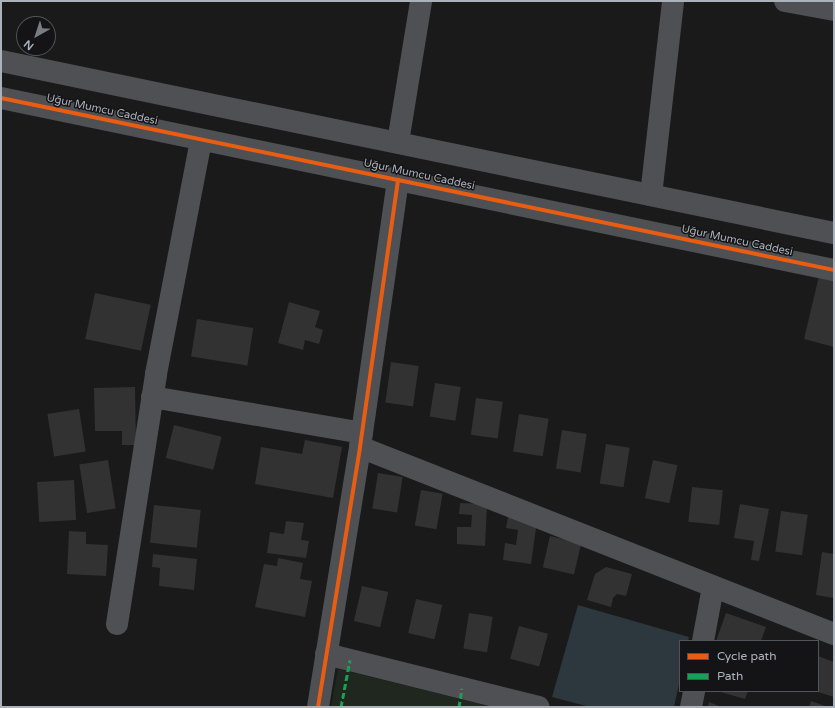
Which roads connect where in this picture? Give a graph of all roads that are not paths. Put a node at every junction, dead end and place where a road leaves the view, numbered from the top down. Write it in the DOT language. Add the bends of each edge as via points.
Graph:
graph roads {
  1 [pos="421,1"];
  2 [pos="673,1"];
  3 [pos="785,1"];
  4 [pos="834,10"];
  5 [pos="1,61"];
  6 [pos="1,98"];
  7 [pos="201,140"];
  8 [pos="398,142"];
  9 [pos="398,180"];
  10 [pos="650,194"];
  11 [pos="834,232"];
  12 [pos="834,270"];
  13 [pos="152,397"];
  14 [pos="361,440"];
  15 [pos="714,587"];
  16 [pos="117,624"];
  17 [pos="834,634"];
  18 [pos="703,640"];
  19 [pos="326,654"];
  20 [pos="694,692"];
  21 [pos="318,707"];
  22 [pos="538,707"];
  23 [pos="691,707"];
  1 -- 8 [label="street"];
  2 -- 10 [label="street"];
  3 -- 4 [label="street"];
  5 -- 8 [label="street"];
  6 -- 7 [label="street, Uğur Mumcu Caddesi"];
  7 -- 9 [label="street, Uğur Mumcu Caddesi"];
  7 -- 13 [label="street"];
  8 -- 10 [label="street"];
  9 -- 12 [label="street, Uğur Mumcu Caddesi"];
  9 -- 14 [label="street"];
  10 -- 11 [label="street"];
  13 -- 14 [label="street"];
  13 -- 16 [label="street"];
  14 -- 15 [label="street"];
  14 -- 19 [label="street"];
  15 -- 17 [label="street"];
  15 -- 18 [label="street"];
  19 -- 21 [label="street"];
  19 -- 22 [label="street"];
  20 -- 23 [label="street"];
}
